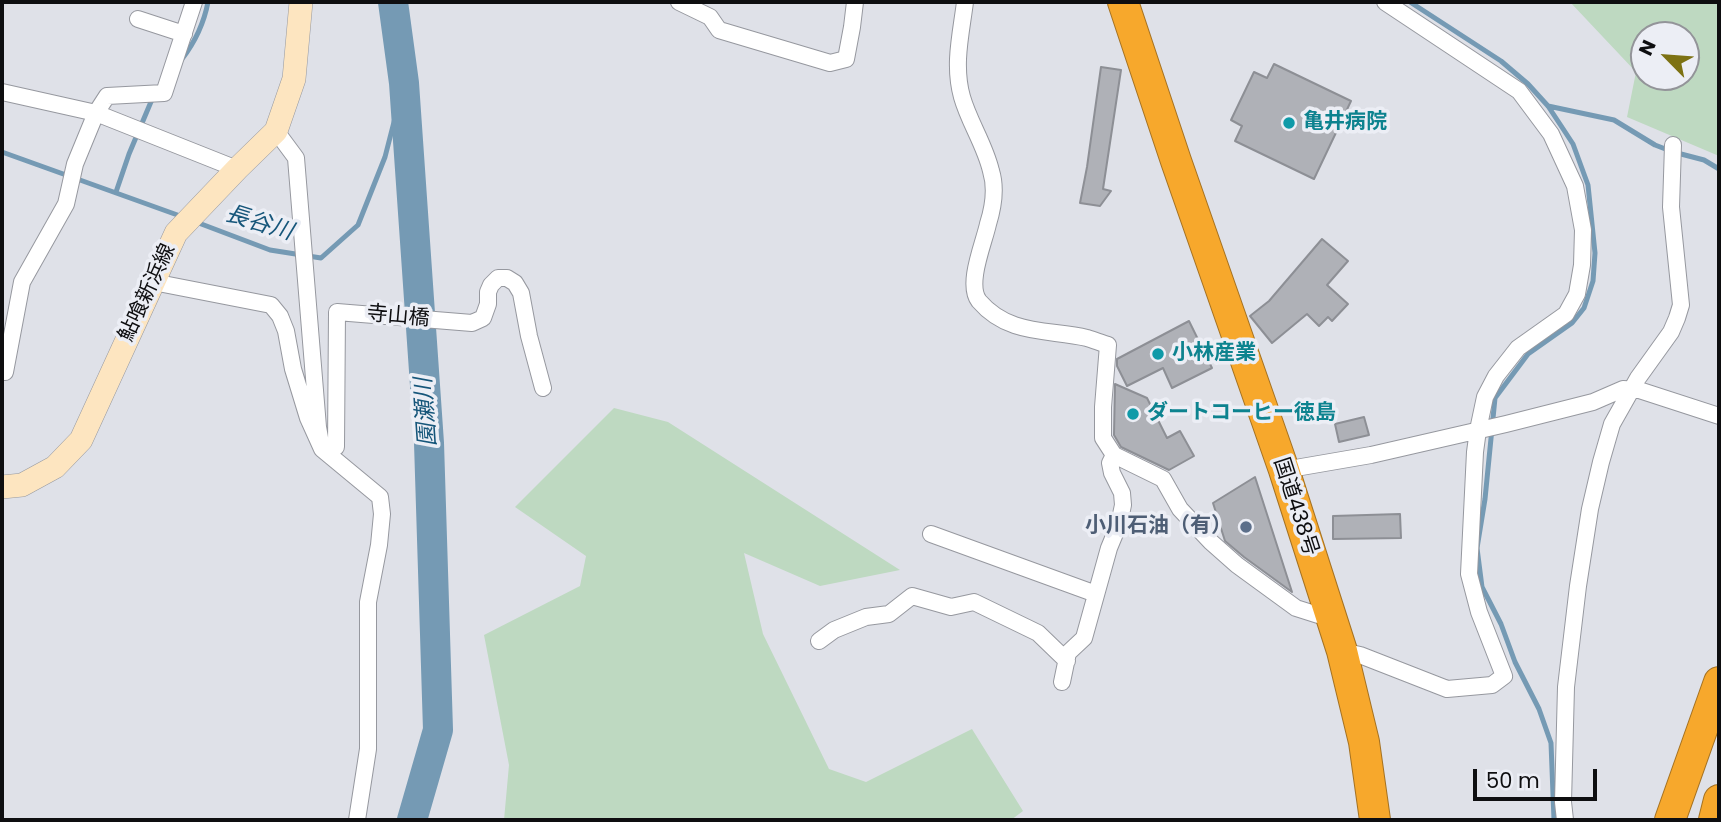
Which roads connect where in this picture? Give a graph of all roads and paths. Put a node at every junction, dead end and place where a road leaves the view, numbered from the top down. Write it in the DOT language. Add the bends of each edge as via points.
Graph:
graph roads {
  1 [pos="194,2"];
  2 [pos="300,2"];
  3 [pos="679,2"];
  4 [pos="855,2"];
  5 [pos="965,2"];
  6 [pos="1123,2"];
  7 [pos="1385,2"];
  8 [pos="138,19"];
  9 [pos="184,34"];
  10 [pos="2,92"];
  11 [pos="96,113"];
  12 [pos="276,131"];
  13 [pos="1673,145"];
  14 [pos="237,169"];
  15 [pos="153,282"];
  16 [pos="2,372"];
  17 [pos="544,388"];
  18 [pos="1632,390"];
  19 [pos="1719,416"];
  20 [pos="1478,430"];
  21 [pos="322,449"];
  22 [pos="1114,455"];
  23 [pos="1284,470"];
  24 [pos="2,487"];
  25 [pos="930,534"];
  26 [pos="1096,594"];
  27 [pos="1329,615"];
  28 [pos="819,641"];
  29 [pos="1342,652"];
  30 [pos="1067,661"];
  31 [pos="1062,682"];
  32 [pos="1719,682"];
  33 [pos="1719,800"];
  34 [pos="357,820"];
  35 [pos="1375,820"];
  36 [pos="1565,820"];
  37 [pos="1670,820"];
  38 [pos="1714,820"];
  1 -- 9 [label="street"];
  2 -- 12 [label="main road, 鮎喰新浜線" via="295,79"];
  3 -- 4 [label="street" via="710,17 719,30 830,63 846,60"];
  5 -- 22 [label="street" via="958,79 994,185 974,289 996,316 1015,325 1108,345 1103,438"];
  6 -- 23 [label="highway, 国道438号"];
  7 -- 20 [label="street" via="1519,91 1551,134 1575,186 1583,230 1577,294 1566,314 1518,348 1496,376 1485,397"];
  8 -- 9 [label="street"];
  9 -- 11 [label="street" via="164,93 107,96"];
  10 -- 11 [label="street"];
  11 -- 14 [label="street"];
  11 -- 16 [label="street" via="75,164 66,204 22,282"];
  12 -- 14 [label="main road, 鮎喰新浜線"];
  12 -- 21 [label="street" via="296,158"];
  13 -- 18 [label="street" via="1671,207 1681,304 1671,332"];
  14 -- 15 [label="main road, 鮎喰新浜線" via="176,233"];
  15 -- 21 [label="street" via="271,305 286,331 293,369"];
  15 -- 24 [label="main road, 鮎喰新浜線" via="81,440 55,467 22,485"];
  17 -- 21 [label="street, 寺山橋" via="521,293 507,278 498,278 491,285 483,318 472,323 337,312 336,447"];
  18 -- 19 [label="street"];
  18 -- 20 [label="street"];
  18 -- 36 [label="street" via="1612,424 1601,462 1578,586 1566,687"];
  20 -- 23 [label="street"];
  20 -- 29 [label="street" via="1469,573 1504,676 1492,685 1447,689"];
  21 -- 34 [label="street" via="380,496 382,514 369,602 368,749"];
  22 -- 26 [label="street" via="1112,474 1124,505"];
  22 -- 27 [label="street" via="1163,479 1180,509 1237,565 1296,608"];
  23 -- 27 [label="highway, 国道438号"];
  25 -- 26 [label="street"];
  26 -- 30 [label="street" via="1084,638"];
  27 -- 29 [label="highway, 国道438号"];
  28 -- 30 [label="street" via="866,617 889,614 912,596 951,607 974,602 1038,633"];
  29 -- 35 [label="highway, 国道438号" via="1364,742"];
  30 -- 31 [label="street"];
  32 -- 37 [label="highway"];
  33 -- 38 [label="highway"];
}
